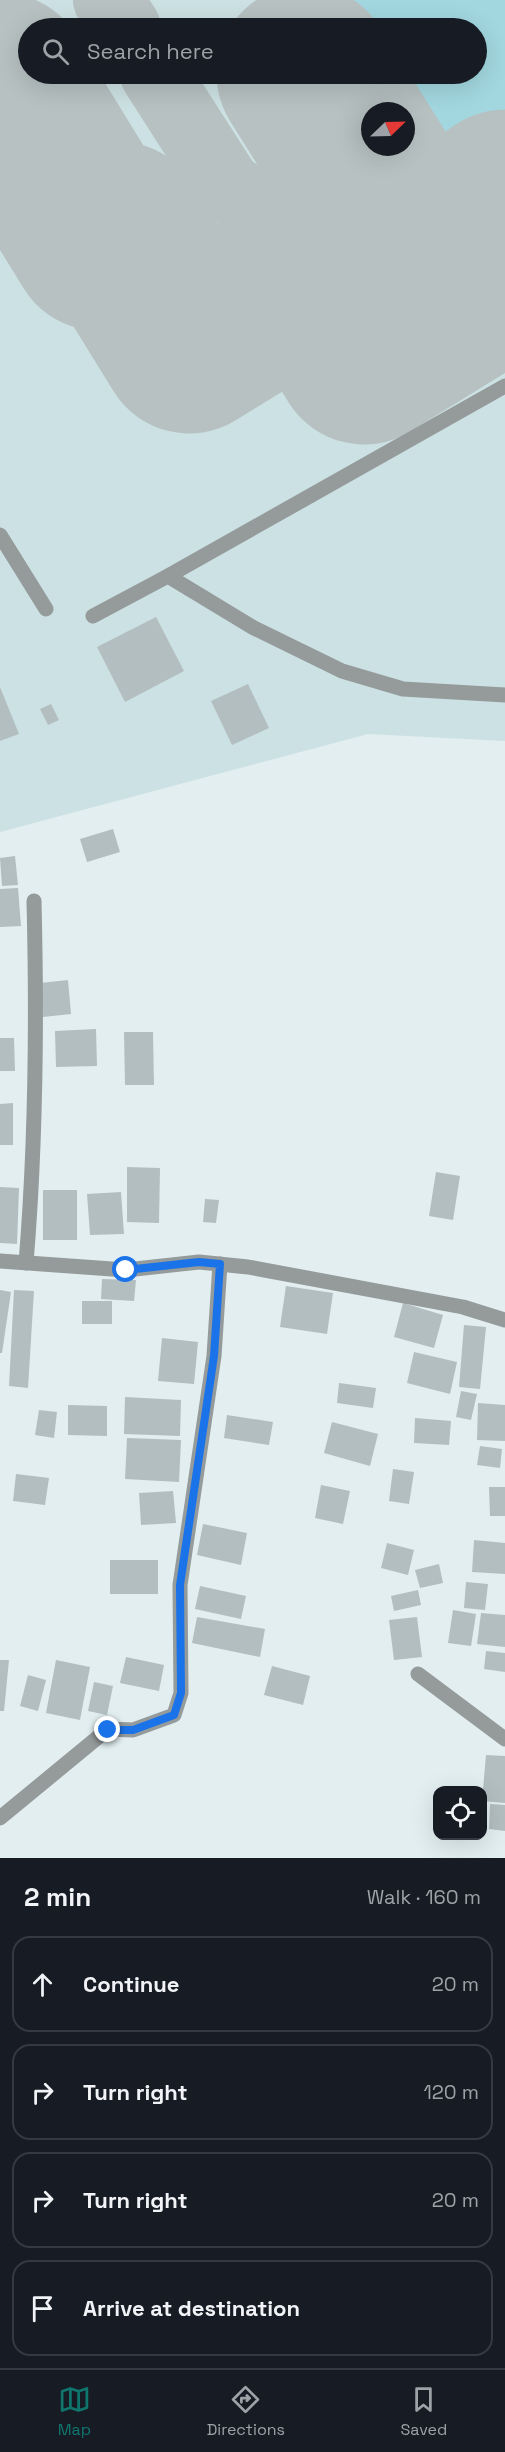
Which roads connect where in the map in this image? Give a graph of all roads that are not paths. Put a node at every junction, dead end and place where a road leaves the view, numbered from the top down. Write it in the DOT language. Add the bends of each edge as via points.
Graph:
graph roads {
  1 [pos="505,386"];
  2 [pos="0,535"];
  3 [pos="168,576"];
  4 [pos="46,609"];
  5 [pos="93,616"];
  6 [pos="505,695"];
  7 [pos="34,901"];
  8 [pos="0,1261"];
  9 [pos="26,1263"];
  10 [pos="220,1264"];
  11 [pos="505,1320"];
  12 [pos="418,1674"];
  13 [pos="505,1739"];
  14 [pos="0,1818"];
  1 -- 3 [label="street"];
  2 -- 4 [label="street"];
  3 -- 5 [label="street"];
  3 -- 6 [label="street" via="254,627 342,671 403,689"];
  7 -- 9 [label="street" via="33,1167"];
  8 -- 9 [label="street"];
  9 -- 10 [label="street" via="126,1270 199,1262"];
  10 -- 11 [label="street" via="463,1306"];
  10 -- 14 [label="street" via="214,1356 180,1585 181,1693 174,1715 133,1730 108,1730"];
  12 -- 13 [label="street"];
}
